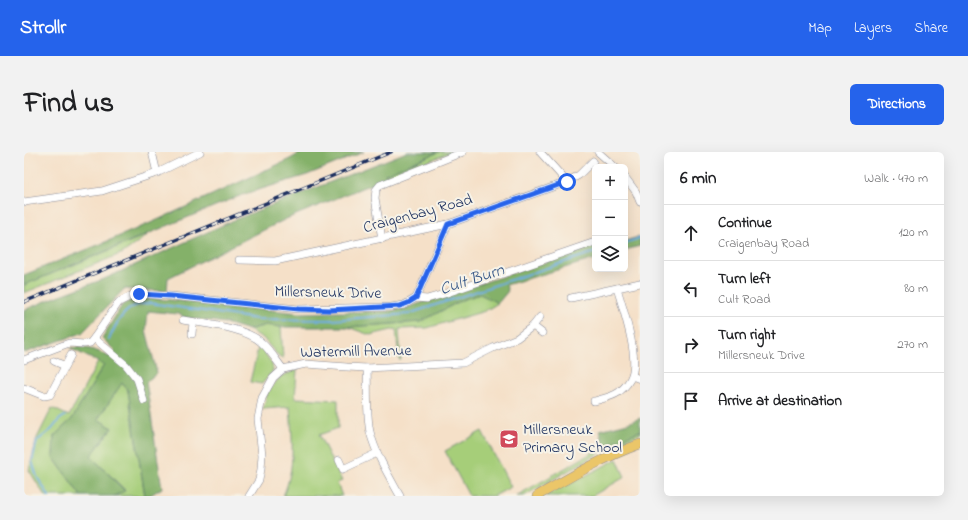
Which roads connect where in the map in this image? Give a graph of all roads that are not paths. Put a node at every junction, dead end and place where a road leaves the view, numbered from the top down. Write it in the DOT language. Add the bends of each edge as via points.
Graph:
graph roads {
  1 [pos="152,152"];
  2 [pos="200,152"];
  3 [pos="463,152"];
  4 [pos="540,152"];
  5 [pos="598,152"];
  6 [pos="593,161"];
  7 [pos="612,164"];
  8 [pos="157,173"];
  9 [pos="628,181"];
  10 [pos="567,182"];
  11 [pos="24,202"];
  12 [pos="640,202"];
  13 [pos="448,224"];
  14 [pos="382,239"];
  15 [pos="592,243"];
  16 [pos="239,260"];
  17 [pos="640,282"];
  18 [pos="617,288"];
  19 [pos="416,298"];
  20 [pos="571,298"];
  21 [pos="540,317"];
  22 [pos="183,320"];
  23 [pos="193,322"];
  24 [pos="533,326"];
  25 [pos="542,333"];
  26 [pos="192,334"];
  27 [pos="94,338"];
  28 [pos="71,355"];
  29 [pos="24,360"];
  30 [pos="54,361"];
  31 [pos="65,366"];
  32 [pos="367,368"];
  33 [pos="283,369"];
  34 [pos="632,376"];
  35 [pos="640,379"];
  36 [pos="24,388"];
  37 [pos="144,401"];
  38 [pos="594,401"];
  39 [pos="640,444"];
  40 [pos="377,453"];
  41 [pos="339,460"];
  42 [pos="249,496"];
  43 [pos="400,496"];
  44 [pos="537,496"];
  1 -- 8 [label="street"];
  2 -- 8 [label="street"];
  3 -- 14 [label="street" via="380,185 375,198"];
  4 -- 10 [label="street"];
  5 -- 7 [label="street"];
  6 -- 10 [label="street, Craigenbay Road" via="579,175"];
  8 -- 11 [label="street" via="102,191"];
  9 -- 12 [label="street"];
  10 -- 13 [label="street, Craigenbay Road"];
  13 -- 14 [label="street, Craigenbay Road"];
  13 -- 19 [label="street"];
  14 -- 16 [label="street, Craigenbay Road" via="275,261"];
  15 -- 19 [label="street, Millersneuk Drive" via="444,294 427,299"];
  17 -- 18 [label="street"];
  18 -- 20 [label="street"];
  18 -- 34 [label="street" via="634,352"];
  19 -- 27 [label="street, Millersneuk Drive" via="391,307 299,309 139,294 119,302"];
  21 -- 24 [label="street, Watermill Avenue"];
  22 -- 23 [label="street"];
  23 -- 26 [label="street"];
  23 -- 33 [label="street" via="252,336 261,342"];
  24 -- 25 [label="street"];
  24 -- 32 [label="street, Watermill Avenue" via="517,338 463,363"];
  27 -- 29 [label="street" via="84,344 69,344"];
  27 -- 37 [label="street" via="126,365 137,379"];
  28 -- 31 [label="street"];
  30 -- 31 [label="street"];
  31 -- 36 [label="street" via="50,394 44,396"];
  32 -- 33 [label="street, Watermill Avenue" via="306,364"];
  32 -- 40 [label="street" via="369,427"];
  33 -- 42 [label="street, Watermill Avenue" via="274,378 262,398 258,419 261,469"];
  34 -- 35 [label="street"];
  34 -- 38 [label="street" via="620,392"];
  39 -- 44 [label="main road" via="589,466"];
  40 -- 41 [label="street" via="343,469"];
  40 -- 43 [label="street"];
}
